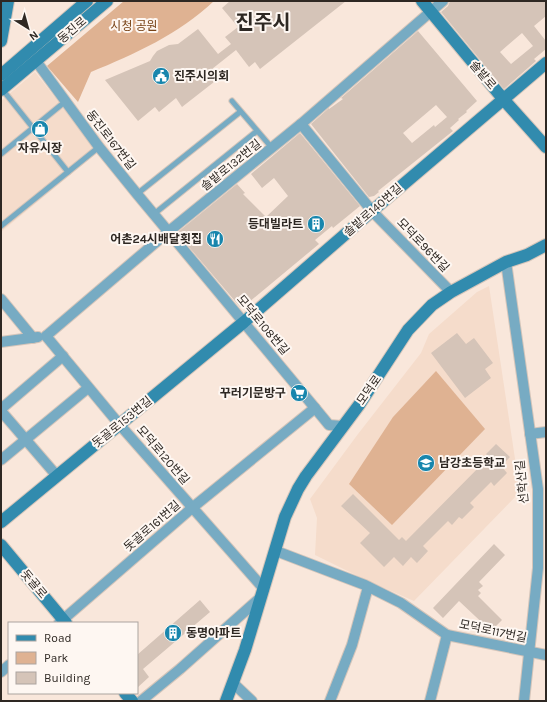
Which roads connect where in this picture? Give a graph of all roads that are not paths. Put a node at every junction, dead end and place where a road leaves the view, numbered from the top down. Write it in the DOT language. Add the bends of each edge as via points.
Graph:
graph roads {
  1 [pos="8,1"];
  2 [pos="86,1"];
  3 [pos="107,1"];
  4 [pos="422,1"];
  5 [pos="443,1"];
  6 [pos="430,11"];
  7 [pos="1,42"];
  8 [pos="36,61"];
  9 [pos="546,63"];
  10 [pos="1,75"];
  11 [pos="2,90"];
  12 [pos="504,100"];
  13 [pos="232,101"];
  14 [pos="61,105"];
  15 [pos="240,112"];
  16 [pos="301,124"];
  17 [pos="32,128"];
  18 [pos="257,131"];
  19 [pos="546,146"];
  20 [pos="99,147"];
  21 [pos="272,148"];
  22 [pos="1,154"];
  23 [pos="68,172"];
  24 [pos="137,194"];
  25 [pos="372,211"];
  26 [pos="154,214"];
  27 [pos="1,226"];
  28 [pos="168,232"];
  29 [pos="546,245"];
  30 [pos="506,262"];
  31 [pos="451,292"];
  32 [pos="1,299"];
  33 [pos="244,322"];
  34 [pos="46,336"];
  35 [pos="33,338"];
  36 [pos="1,342"];
  37 [pos="63,356"];
  38 [pos="88,388"];
  39 [pos="315,408"];
  40 [pos="1,410"];
  41 [pos="119,424"];
  42 [pos="342,426"];
  43 [pos="546,432"];
  44 [pos="530,434"];
  45 [pos="25,440"];
  46 [pos="1,460"];
  47 [pos="57,476"];
  48 [pos="542,488"];
  49 [pos="192,508"];
  50 [pos="542,512"];
  51 [pos="1,522"];
  52 [pos="1,545"];
  53 [pos="276,551"];
  54 [pos="542,568"];
  55 [pos="368,586"];
  56 [pos="262,593"];
  57 [pos="63,622"];
  58 [pos="448,635"];
  59 [pos="530,652"];
  60 [pos="546,655"];
  61 [pos="233,683"];
  62 [pos="141,701"];
  63 [pos="226,701"];
  64 [pos="252,701"];
  65 [pos="330,701"];
  66 [pos="430,701"];
  67 [pos="524,701"];
  1 -- 7 [label="street"];
  2 -- 10 [label="street, 동진로"];
  3 -- 8 [label="street, 동진로"];
  4 -- 6 [label="street, 솔밭로"];
  5 -- 6 [label="street, 솔밭로132번길"];
  6 -- 12 [label="street, 솔밭로"];
  6 -- 16 [label="street, 솔밭로132번길"];
  8 -- 11 [label="street, 동진로"];
  8 -- 20 [label="street, 동진로167번길"];
  9 -- 12 [label="street, 솔밭로140번길"];
  11 -- 17 [label="lane"];
  12 -- 19 [label="street, 솔밭로"];
  12 -- 25 [label="street, 솔밭로140번길"];
  13 -- 15 [label="lane"];
  14 -- 17 [label="lane"];
  15 -- 18 [label="lane"];
  15 -- 24 [label="lane"];
  16 -- 21 [label="street, 솔밭로132번길"];
  16 -- 25 [label="street, 모덕로96번길"];
  17 -- 22 [label="lane"];
  17 -- 23 [label="lane"];
  18 -- 21 [label="lane"];
  18 -- 26 [label="lane"];
  20 -- 23 [label="lane"];
  20 -- 24 [label="street, 동진로167번길"];
  21 -- 28 [label="street, 솔밭로132번길"];
  23 -- 27 [label="lane"];
  24 -- 26 [label="street, 동진로167번길"];
  25 -- 31 [label="street, 모덕로96번길"];
  25 -- 33 [label="street, 솔밭로140번길"];
  26 -- 28 [label="street, 동진로167번길"];
  28 -- 33 [label="street, 모덕로108번길"];
  28 -- 34 [label="street, 솔밭로132번길"];
  29 -- 30 [label="street, 모덕로"];
  30 -- 31 [label="street, 모덕로"];
  30 -- 44 [label="street, 선학산길"];
  31 -- 42 [label="street, 모덕로" via="432,305 408,330 371,388"];
  32 -- 35 [label="street"];
  33 -- 39 [label="street, 모덕로108번길"];
  33 -- 41 [label="street, 돗골로153번길"];
  34 -- 35 [label="street"];
  34 -- 37 [label="street, 모덕로120번길"];
  35 -- 36 [label="street"];
  37 -- 38 [label="street, 모덕로120번길"];
  37 -- 40 [label="street"];
  38 -- 41 [label="street, 모덕로120번길"];
  38 -- 45 [label="street"];
  39 -- 42 [label="street, 모덕로108번길" via="329,425"];
  39 -- 49 [label="street, 돗골로161번길"];
  40 -- 45 [label="street"];
  41 -- 47 [label="street, 돗골로153번길"];
  41 -- 49 [label="street, 모덕로120번길"];
  42 -- 53 [label="street, 모덕로" via="298,489 285,518"];
  43 -- 44 [label="street"];
  44 -- 48 [label="street, 선학산길"];
  45 -- 46 [label="street"];
  45 -- 47 [label="street"];
  47 -- 51 [label="street, 돗골로153번길"];
  48 -- 50 [label="street, 선학산길"];
  49 -- 56 [label="street, 모덕로120번길"];
  49 -- 57 [label="street, 돗골로161번길"];
  50 -- 54 [label="street, 선학산길"];
  52 -- 57 [label="street, 돗골로"];
  53 -- 55 [label="street, 모덕로117번길"];
  53 -- 56 [label="street, 모덕로"];
  54 -- 59 [label="street, 선학산길"];
  55 -- 58 [label="street, 모덕로117번길" via="401,603"];
  55 -- 65 [label="street" via="352,646"];
  56 -- 61 [label="street, 모덕로"];
  56 -- 62 [label="street" via="180,669"];
  58 -- 59 [label="street, 모덕로117번길"];
  58 -- 66 [label="street"];
  59 -- 60 [label="street, 모덕로117번길"];
  59 -- 67 [label="street, 선학산길"];
  61 -- 63 [label="street, 모덕로"];
  61 -- 64 [label="street"];
}
